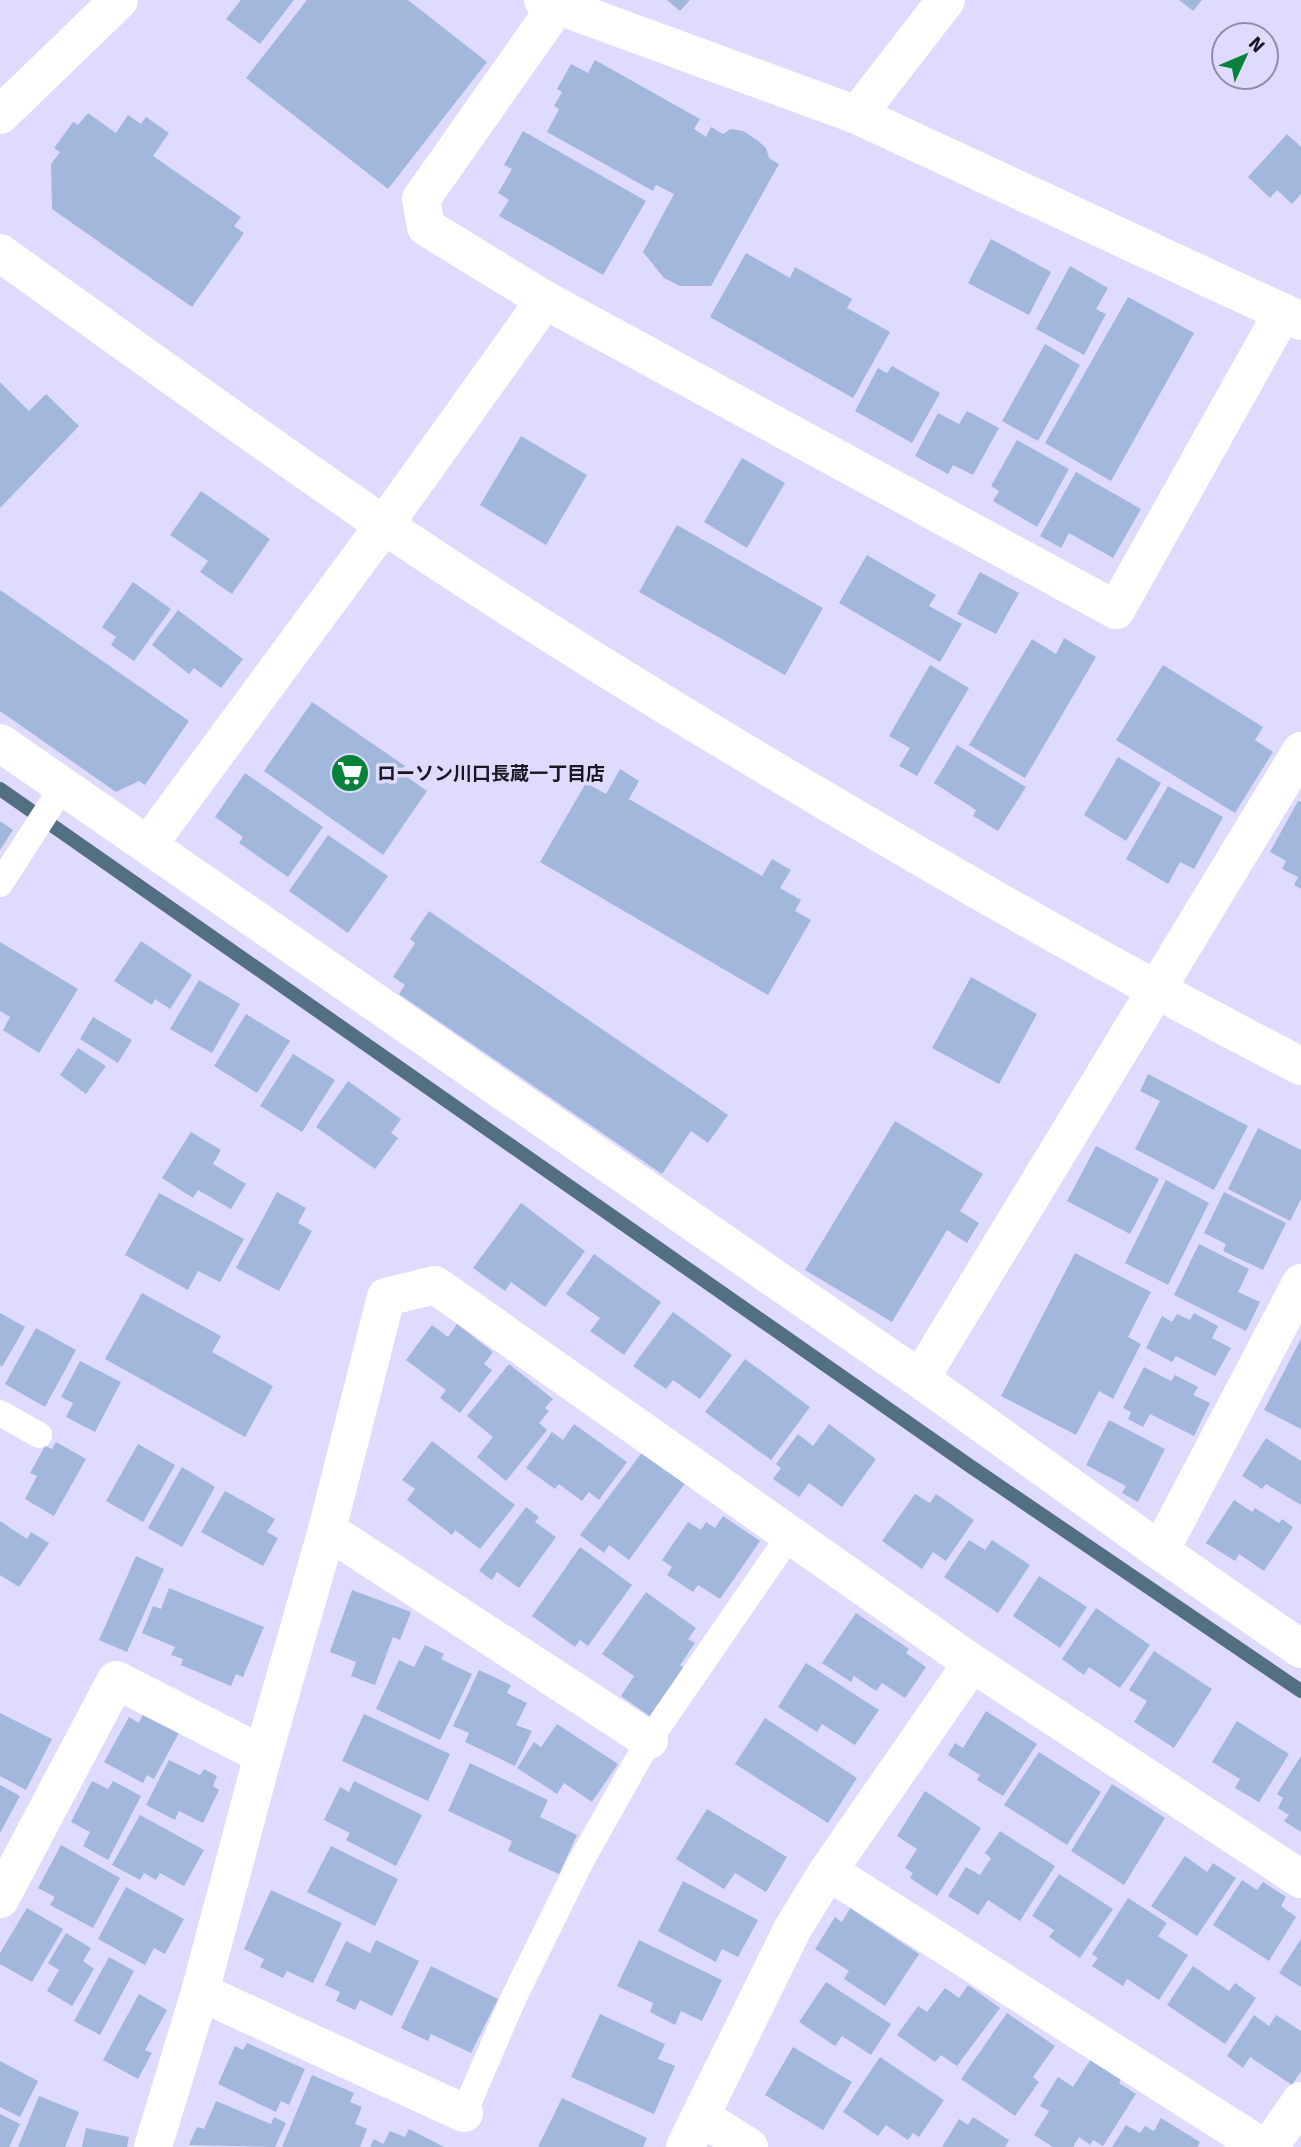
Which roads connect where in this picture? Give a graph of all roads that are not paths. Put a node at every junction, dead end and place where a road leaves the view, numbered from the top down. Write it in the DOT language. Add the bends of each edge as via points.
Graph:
graph roads {
  1 [pos="119,0"];
  2 [pos="946,0"];
  3 [pos="553,2"];
  4 [pos="0,115"];
  5 [pos="857,115"];
  6 [pos="0,253"];
  7 [pos="545,300"];
  8 [pos="1292,317"];
  9 [pos="384,525"];
  10 [pos="0,743"];
  11 [pos="1301,751"];
  12 [pos="63,786"];
  13 [pos="148,845"];
  14 [pos="0,884"];
  15 [pos="1154,990"];
  16 [pos="1301,1066"];
  17 [pos="1301,1283"];
  18 [pos="920,1379"];
  19 [pos="0,1412"];
  20 [pos="39,1434"];
  21 [pos="327,1530"];
  22 [pos="790,1535"];
  23 [pos="1160,1551"];
  24 [pos="1301,1649"];
  25 [pos="972,1663"];
  26 [pos="649,1740"];
  27 [pos="263,1755"];
  28 [pos="828,1871"];
  29 [pos="1301,1879"];
  30 [pos="0,1899"];
  31 [pos="200,1992"];
  32 [pos="1301,2101"];
  33 [pos="464,2113"];
  34 [pos="693,2131"];
  35 [pos="153,2147"];
  36 [pos="749,2147"];
  37 [pos="1262,2147"];
  38 [pos="1269,2147"];
  1 -- 4 [label="street"];
  2 -- 5 [label="street"];
  3 -- 5 [label="street"];
  3 -- 7 [label="street" via="421,199 426,227"];
  5 -- 8 [label="street"];
  6 -- 9 [label="street"];
  7 -- 8 [label="street" via="1116,610"];
  7 -- 9 [label="street"];
  9 -- 13 [label="street"];
  9 -- 15 [label="street" via="751,758"];
  10 -- 12 [label="street"];
  11 -- 15 [label="street"];
  12 -- 13 [label="street"];
  12 -- 14 [label="lane"];
  13 -- 18 [label="street"];
  15 -- 16 [label="street"];
  15 -- 18 [label="street"];
  17 -- 23 [label="street"];
  18 -- 23 [label="street"];
  19 -- 20 [label="lane"];
  21 -- 22 [label="street" via="386,1297 435,1285"];
  21 -- 26 [label="street"];
  21 -- 27 [label="street"];
  22 -- 25 [label="street"];
  22 -- 26 [label="lane"];
  23 -- 24 [label="street"];
  25 -- 28 [label="street"];
  25 -- 29 [label="street"];
  26 -- 33 [label="lane" via="580,1863"];
  27 -- 30 [label="street" via="116,1680"];
  27 -- 31 [label="street"];
  28 -- 34 [label="street" via="793,1928"];
  28 -- 37 [label="street"];
  31 -- 33 [label="street"];
  31 -- 35 [label="street"];
  32 -- 38 [label="street"];
  34 -- 36 [label="street"];
}
